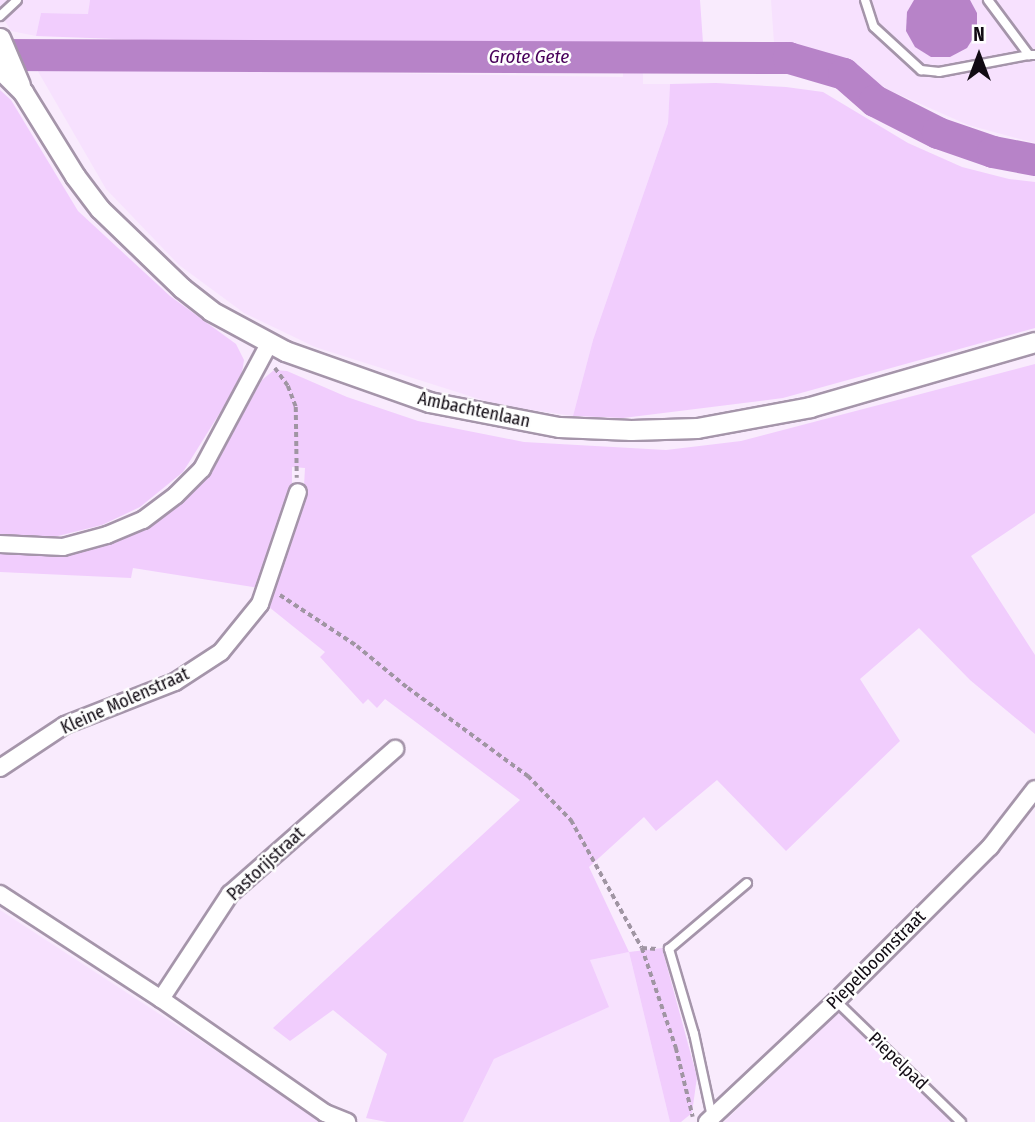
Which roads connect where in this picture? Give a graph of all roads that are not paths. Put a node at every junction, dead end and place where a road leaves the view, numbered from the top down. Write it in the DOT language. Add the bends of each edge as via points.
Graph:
graph roads {
  1 [pos="17,0"];
  2 [pos="865,0"];
  3 [pos="988,0"];
  4 [pos="0,16"];
  5 [pos="0,38"];
  6 [pos="1032,55"];
  7 [pos="8,69"];
  8 [pos="1035,342"];
  9 [pos="277,348"];
  10 [pos="298,492"];
  11 [pos="0,544"];
  12 [pos="394,748"];
  13 [pos="0,768"];
  14 [pos="1035,789"];
  15 [pos="747,883"];
  16 [pos="0,894"];
  17 [pos="160,999"];
  18 [pos="836,1001"];
  19 [pos="710,1119"];
  20 [pos="347,1122"];
  21 [pos="961,1122"];
  1 -- 4 [label="lane"];
  2 -- 6 [label="lane" via="874,27 922,70 939,72"];
  3 -- 6 [label="lane"];
  5 -- 7 [label="street, Ambachtenlaan"];
  7 -- 9 [label="street, Ambachtenlaan" via="100,208 211,311"];
  8 -- 9 [label="street, Ambachtenlaan" via="810,407 697,428 631,430 559,427 499,418 407,395"];
  9 -- 11 [label="street" via="202,469 143,520 63,547"];
  10 -- 13 [label="street, Kleine Molenstraat" via="260,604 221,652 175,682 65,725"];
  12 -- 17 [label="street, Pastorijstraat" via="230,894"];
  14 -- 18 [label="street, Piepelboomstraat" via="990,847"];
  15 -- 19 [label="lane" via="669,949 694,1034"];
  16 -- 17 [label="street"];
  17 -- 20 [label="street" via="325,1113"];
  18 -- 19 [label="street, Piepelboomstraat"];
  18 -- 21 [label="lane, Piepelpad"];
}
